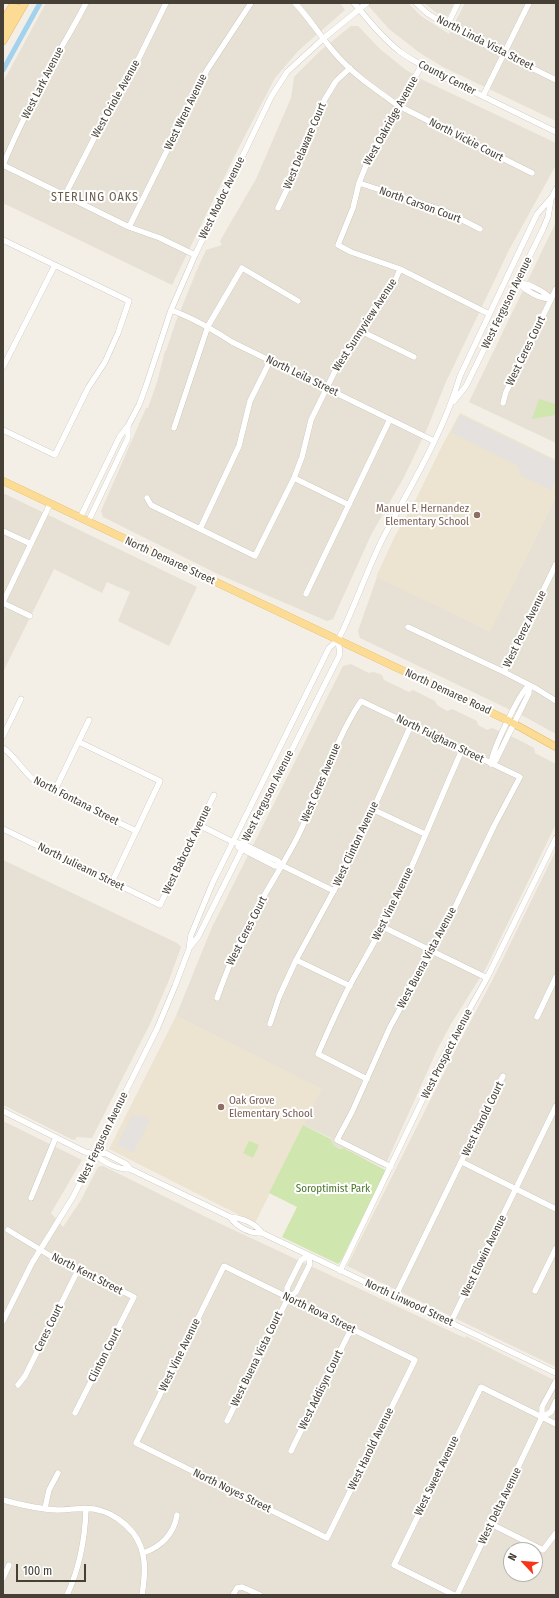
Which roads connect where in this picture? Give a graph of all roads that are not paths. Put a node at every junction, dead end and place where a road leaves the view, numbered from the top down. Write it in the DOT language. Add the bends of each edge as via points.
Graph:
graph roads {
  1 [pos="14,3"];
  2 [pos="20,3"];
  3 [pos="25,3"];
  4 [pos="86,3"];
  5 [pos="166,3"];
  6 [pos="251,3"];
  7 [pos="295,3"];
  8 [pos="354,3"];
  9 [pos="367,3"];
  10 [pos="416,3"];
  11 [pos="458,3"];
  12 [pos="529,3"];
  13 [pos="358,9"];
  14 [pos="3,21"];
  15 [pos="447,26"];
  16 [pos="324,38"];
  17 [pos="3,40"];
  18 [pos="504,54"];
  19 [pos="422,65"];
  20 [pos="350,68"];
  21 [pos="556,80"];
  22 [pos="483,96"];
  23 [pos="399,106"];
  24 [pos="556,132"];
  25 [pos="3,165"];
  26 [pos="532,173"];
  27 [pos="359,183"];
  28 [pos="556,189"];
  29 [pos="65,196"];
  30 [pos="552,197"];
  31 [pos="278,208"];
  32 [pos="129,226"];
  33 [pos="480,229"];
  34 [pos="3,240"];
  35 [pos="195,255"];
  36 [pos="55,265"];
  37 [pos="400,269"];
  38 [pos="517,282"];
  39 [pos="556,290"];
  40 [pos="551,299"];
  41 [pos="298,301"];
  42 [pos="171,310"];
  43 [pos="490,314"];
  44 [pos="208,326"];
  45 [pos="361,331"];
  46 [pos="414,356"];
  47 [pos="270,361"];
  48 [pos="3,367"];
  49 [pos="326,388"];
  50 [pos="452,403"];
  51 [pos="503,403"];
  52 [pos="390,419"];
  53 [pos="128,426"];
  54 [pos="174,428"];
  55 [pos="3,430"];
  56 [pos="434,441"];
  57 [pos="294,478"];
  58 [pos="3,481"];
  59 [pos="148,498"];
  60 [pos="50,504"];
  61 [pos="349,505"];
  62 [pos="80,518"];
  63 [pos="88,522"];
  64 [pos="200,529"];
  65 [pos="3,531"];
  66 [pos="31,544"];
  67 [pos="556,564"];
  68 [pos="306,594"];
  69 [pos="3,602"];
  70 [pos="30,616"];
  71 [pos="408,627"];
  72 [pos="338,640"];
  73 [pos="504,672"];
  74 [pos="530,685"];
  75 [pos="21,699"];
  76 [pos="361,701"];
  77 [pos="556,701"];
  78 [pos="89,720"];
  79 [pos="511,722"];
  80 [pos="411,725"];
  81 [pos="3,736"];
  82 [pos="79,742"];
  83 [pos="556,747"];
  84 [pos="3,748"];
  85 [pos="462,750"];
  86 [pos="491,764"];
  87 [pos="520,777"];
  88 [pos="54,792"];
  89 [pos="214,795"];
  90 [pos="372,809"];
  91 [pos="199,825"];
  92 [pos="3,829"];
  93 [pos="136,831"];
  94 [pos="425,834"];
  95 [pos="556,838"];
  96 [pos="233,842"];
  97 [pos="242,847"];
  98 [pos="282,866"];
  99 [pos="112,882"];
  100 [pos="334,891"];
  101 [pos="160,905"];
  102 [pos="383,927"];
  103 [pos="189,949"];
  104 [pos="432,951"];
  105 [pos="296,960"];
  106 [pos="556,977"];
  107 [pos="487,978"];
  108 [pos="350,986"];
  109 [pos="217,998"];
  110 [pos="537,1017"];
  111 [pos="270,1024"];
  112 [pos="503,1076"];
  113 [pos="367,1079"];
  114 [pos="556,1106"];
  115 [pos="3,1111"];
  116 [pos="56,1137"];
  117 [pos="95,1154"];
  118 [pos="462,1162"];
  119 [pos="391,1167"];
  120 [pos="517,1189"];
  121 [pos="31,1198"];
  122 [pos="556,1208"];
  123 [pos="8,1230"];
  124 [pos="556,1248"];
  125 [pos="39,1250"];
  126 [pos="308,1256"];
  127 [pos="224,1266"];
  128 [pos="78,1270"];
  129 [pos="340,1271"];
  130 [pos="294,1274"];
  131 [pos="303,1278"];
  132 [pos="535,1292"];
  133 [pos="134,1297"];
  134 [pos="396,1297"];
  135 [pos="288,1298"];
  136 [pos="3,1321"];
  137 [pos="451,1322"];
  138 [pos="351,1329"];
  139 [pos="415,1360"];
  140 [pos="556,1373"];
  141 [pos="556,1381"];
  142 [pos="18,1385"];
  143 [pos="548,1395"];
  144 [pos="556,1400"];
  145 [pos="75,1413"];
  146 [pos="542,1417"];
  147 [pos="227,1421"];
  148 [pos="556,1424"];
  149 [pos="136,1443"];
  150 [pos="290,1451"];
  151 [pos="58,1473"];
  152 [pos="3,1500"];
  153 [pos="45,1508"];
  154 [pos="86,1509"];
  155 [pos="177,1515"];
  156 [pos="491,1524"];
  157 [pos="556,1533"];
  158 [pos="327,1538"];
  159 [pos="143,1554"];
  160 [pos="9,1565"];
  161 [pos="3,1578"];
  162 [pos="68,1595"];
  163 [pos="142,1595"];
  164 [pos="233,1595"];
  165 [pos="260,1595"];
  166 [pos="455,1595"];
  1 -- 14 [label="main road"];
  2 -- 17 [label="main road" via="4,29"];
  3 -- 17 [label="main road"];
  4 -- 25 [label="street, West Lark Avenue" via="56,56"];
  5 -- 29 [label="street, West Oriole Avenue"];
  6 -- 32 [label="street, West Wren Avenue" via="207,70"];
  7 -- 16 [label="street, North Vickie Court"];
  8 -- 13 [label="street, County Center"];
  9 -- 13 [label="street, West Modoc Avenue"];
  10 -- 15 [label="street, North Linda Vista Street"];
  11 -- 15 [label="street"];
  12 -- 18 [label="street"];
  13 -- 16 [label="street, West Modoc Avenue"];
  13 -- 19 [label="street, County Center" via="400,51"];
  15 -- 18 [label="street, North Linda Vista Street"];
  16 -- 20 [label="street, North Vickie Court"];
  16 -- 35 [label="street, West Modoc Avenue" via="287,72 272,97"];
  18 -- 21 [label="street, North Linda Vista Street"];
  18 -- 22 [label="street"];
  19 -- 22 [label="street, County Center"];
  19 -- 23 [label="street, West Oakridge Avenue"];
  20 -- 23 [label="street, North Vickie Court"];
  20 -- 31 [label="street, West Delaware Court" via="336,81 325,99"];
  22 -- 24 [label="street, County Center"];
  23 -- 26 [label="street, North Vickie Court"];
  23 -- 27 [label="street, West Oakridge Avenue" via="372,153"];
  25 -- 29 [label="street"];
  27 -- 33 [label="street, North Carson Court" via="445,211"];
  27 -- 37 [label="street, West Oakridge Avenue" via="353,208 338,245"];
  28 -- 30 [label="street, West Ferguson Avenue"];
  29 -- 32 [label="street"];
  30 -- 38 [label="street, West Ferguson Avenue" via="548,218"];
  30 -- 43 [label="street, West Ferguson Avenue" via="537,214"];
  32 -- 35 [label="street"];
  34 -- 36 [label="street"];
  35 -- 42 [label="street, West Modoc Avenue"];
  36 -- 48 [label="street"];
  36 -- 55 [label="street" via="129,301 105,362 88,388 55,455"];
  37 -- 43 [label="street"];
  37 -- 45 [label="street, West Sunnyview Avenue" via="392,288"];
  38 -- 40 [label="street" via="523,288 545,299"];
  38 -- 50 [label="street, West Ferguson Avenue" via="466,386"];
  39 -- 40 [label="street"];
  40 -- 51 [label="street, West Ceres Court"];
  41 -- 44 [label="street" via="242,268"];
  42 -- 44 [label="street, North Leila Street"];
  42 -- 53 [label="street, West Modoc Avenue" via="146,386"];
  43 -- 50 [label="street, West Ferguson Avenue" via="460,376"];
  44 -- 47 [label="street, North Leila Street" via="232,342"];
  44 -- 54 [label="street"];
  45 -- 46 [label="street"];
  45 -- 49 [label="street, West Sunnyview Avenue"];
  47 -- 49 [label="street, North Leila Street"];
  47 -- 64 [label="street" via="250,401 233,461"];
  49 -- 52 [label="street, North Leila Street"];
  49 -- 57 [label="street, West Sunnyview Avenue" via="311,420"];
  50 -- 56 [label="street, West Ferguson Avenue"];
  52 -- 56 [label="street, North Leila Street"];
  52 -- 61 [label="street"];
  53 -- 62 [label="street, West Modoc Avenue" via="120,436"];
  53 -- 63 [label="street, West Modoc Avenue" via="128,438"];
  56 -- 72 [label="street, West Ferguson Avenue" via="382,540"];
  57 -- 61 [label="street"];
  57 -- 64 [label="street, West Sunnyview Avenue" via="255,556"];
  58 -- 60 [label="main road, North Demaree Street"];
  59 -- 64 [label="street" via="151,505"];
  60 -- 62 [label="main road, North Demaree Street"];
  60 -- 66 [label="street"];
  61 -- 68 [label="street"];
  62 -- 63 [label="main road, North Demaree Street"];
  63 -- 72 [label="main road, North Demaree Street"];
  65 -- 66 [label="street"];
  66 -- 69 [label="street"];
  67 -- 73 [label="street, West Perez Avenue"];
  69 -- 70 [label="street"];
  71 -- 73 [label="street"];
  72 -- 79 [label="main road, North Demaree Road"];
  72 -- 96 [label="street, West Ferguson Avenue" via="329,648"];
  72 -- 97 [label="street, West Ferguson Avenue" via="340,654"];
  73 -- 74 [label="street"];
  74 -- 77 [label="street"];
  74 -- 79 [label="street" via="529,693"];
  75 -- 81 [label="street"];
  76 -- 80 [label="street, North Fulgham Street"];
  76 -- 98 [label="street, West Ceres Avenue" via="330,758"];
  78 -- 82 [label="street"];
  79 -- 83 [label="main road, North Demaree Road"];
  79 -- 86 [label="street" via="496,760"];
  80 -- 85 [label="street, North Fulgham Street"];
  80 -- 90 [label="street, West Clinton Avenue"];
  82 -- 88 [label="street"];
  82 -- 93 [label="street" via="160,781"];
  84 -- 88 [label="street, North Fontana Street" via="30,777"];
  85 -- 86 [label="street, North Fulgham Street"];
  85 -- 94 [label="street, West Vine Avenue"];
  86 -- 87 [label="street, North Fulgham Street"];
  87 -- 104 [label="street, West Buena Vista Avenue"];
  88 -- 93 [label="street, North Fontana Street"];
  89 -- 91 [label="street, West Babcock Avenue"];
  90 -- 94 [label="street"];
  90 -- 100 [label="street, West Clinton Avenue"];
  91 -- 96 [label="street"];
  91 -- 101 [label="street, West Babcock Avenue"];
  92 -- 99 [label="street, North Julieann Street"];
  93 -- 99 [label="street"];
  94 -- 102 [label="street, West Vine Avenue"];
  95 -- 107 [label="street, West Prospect Avenue"];
  96 -- 97 [label="street"];
  96 -- 103 [label="street, West Ferguson Avenue" via="204,903"];
  97 -- 98 [label="street" via="275,866"];
  97 -- 103 [label="street, West Ferguson Avenue" via="198,937"];
  98 -- 100 [label="street"];
  98 -- 109 [label="street, West Ceres Court" via="248,924"];
  99 -- 101 [label="street, North Julieann Street"];
  100 -- 105 [label="street, West Clinton Avenue"];
  102 -- 104 [label="street"];
  102 -- 108 [label="street, West Vine Avenue"];
  103 -- 117 [label="street, West Ferguson Avenue" via="157,1029"];
  104 -- 107 [label="street"];
  104 -- 113 [label="street, West Buena Vista Avenue" via="390,1028"];
  105 -- 108 [label="street"];
  105 -- 111 [label="street, West Clinton Avenue"];
  106 -- 110 [label="street"];
  107 -- 119 [label="street, West Prospect Avenue" via="445,1053"];
  108 -- 113 [label="street, West Vine Avenue" via="318,1054"];
  112 -- 118 [label="street, West Harold Court"];
  113 -- 119 [label="street, West Buena Vista Avenue" via="337,1140"];
  114 -- 120 [label="street, West Elowin Avenue"];
  115 -- 116 [label="street, North Linwood Street"];
  116 -- 117 [label="street, North Linwood Street" via="85,1152"];
  116 -- 121 [label="street"];
  117 -- 125 [label="street, West Ferguson Avenue" via="66,1210"];
  117 -- 126 [label="street, North Linwood Street" via="101,1160 124,1170 130,1169 230,1217 258,1227 262,1233"];
  118 -- 120 [label="street"];
  118 -- 134 [label="street"];
  119 -- 129 [label="street, West Prospect Avenue"];
  120 -- 122 [label="street"];
  120 -- 137 [label="street, West Elowin Avenue"];
  123 -- 125 [label="street, North Kent Street"];
  124 -- 132 [label="street"];
  125 -- 128 [label="street, North Kent Street"];
  125 -- 136 [label="street, West Ferguson Avenue"];
  126 -- 129 [label="street, North Linwood Street"];
  126 -- 130 [label="street" via="301,1260"];
  126 -- 131 [label="street" via="310,1264"];
  127 -- 135 [label="street, North Rova Street"];
  127 -- 149 [label="street, West Vine Avenue"];
  128 -- 133 [label="street, North Kent Street"];
  128 -- 142 [label="street, Ceres Court" via="25,1376"];
  129 -- 134 [label="street, North Linwood Street"];
  130 -- 131 [label="street"];
  130 -- 135 [label="street" via="287,1288"];
  131 -- 135 [label="street" via="296,1292"];
  133 -- 145 [label="street, Clinton Court"];
  134 -- 137 [label="street, North Linwood Street"];
  135 -- 138 [label="street, North Rova Street"];
  135 -- 147 [label="street, West Buena Vista Court"];
  137 -- 140 [label="street, North Linwood Street"];
  138 -- 139 [label="street, North Rova Street"];
  138 -- 150 [label="street, West Addisyn Court"];
  139 -- 158 [label="street, West Harold Avenue"];
  141 -- 143 [label="street, West Delta Avenue"];
  143 -- 144 [label="street"];
  143 -- 146 [label="street, West Delta Avenue" via="542,1407"];
  144 -- 146 [label="street, West Delta Avenue" via="551,1412"];
  146 -- 148 [label="street"];
  146 -- 156 [label="street, West Delta Avenue"];
  146 -- 166 [label="street, West Sweet Avenue" via="481,1387 394,1565"];
  149 -- 158 [label="street, North Noyes Street"];
  151 -- 153 [label="street" via="49,1490"];
  152 -- 153 [label="street"];
  153 -- 154 [label="street"];
  154 -- 159 [label="street" via="104,1512 121,1521 132,1533"];
  154 -- 162 [label="street" via="81,1555"];
  155 -- 159 [label="street" via="173,1530 164,1541"];
  156 -- 157 [label="street" via="543,1550"];
  156 -- 166 [label="street, West Delta Avenue"];
  159 -- 163 [label="street"];
  160 -- 161 [label="street"];
  164 -- 165 [label="street" via="240,1587"];
}
